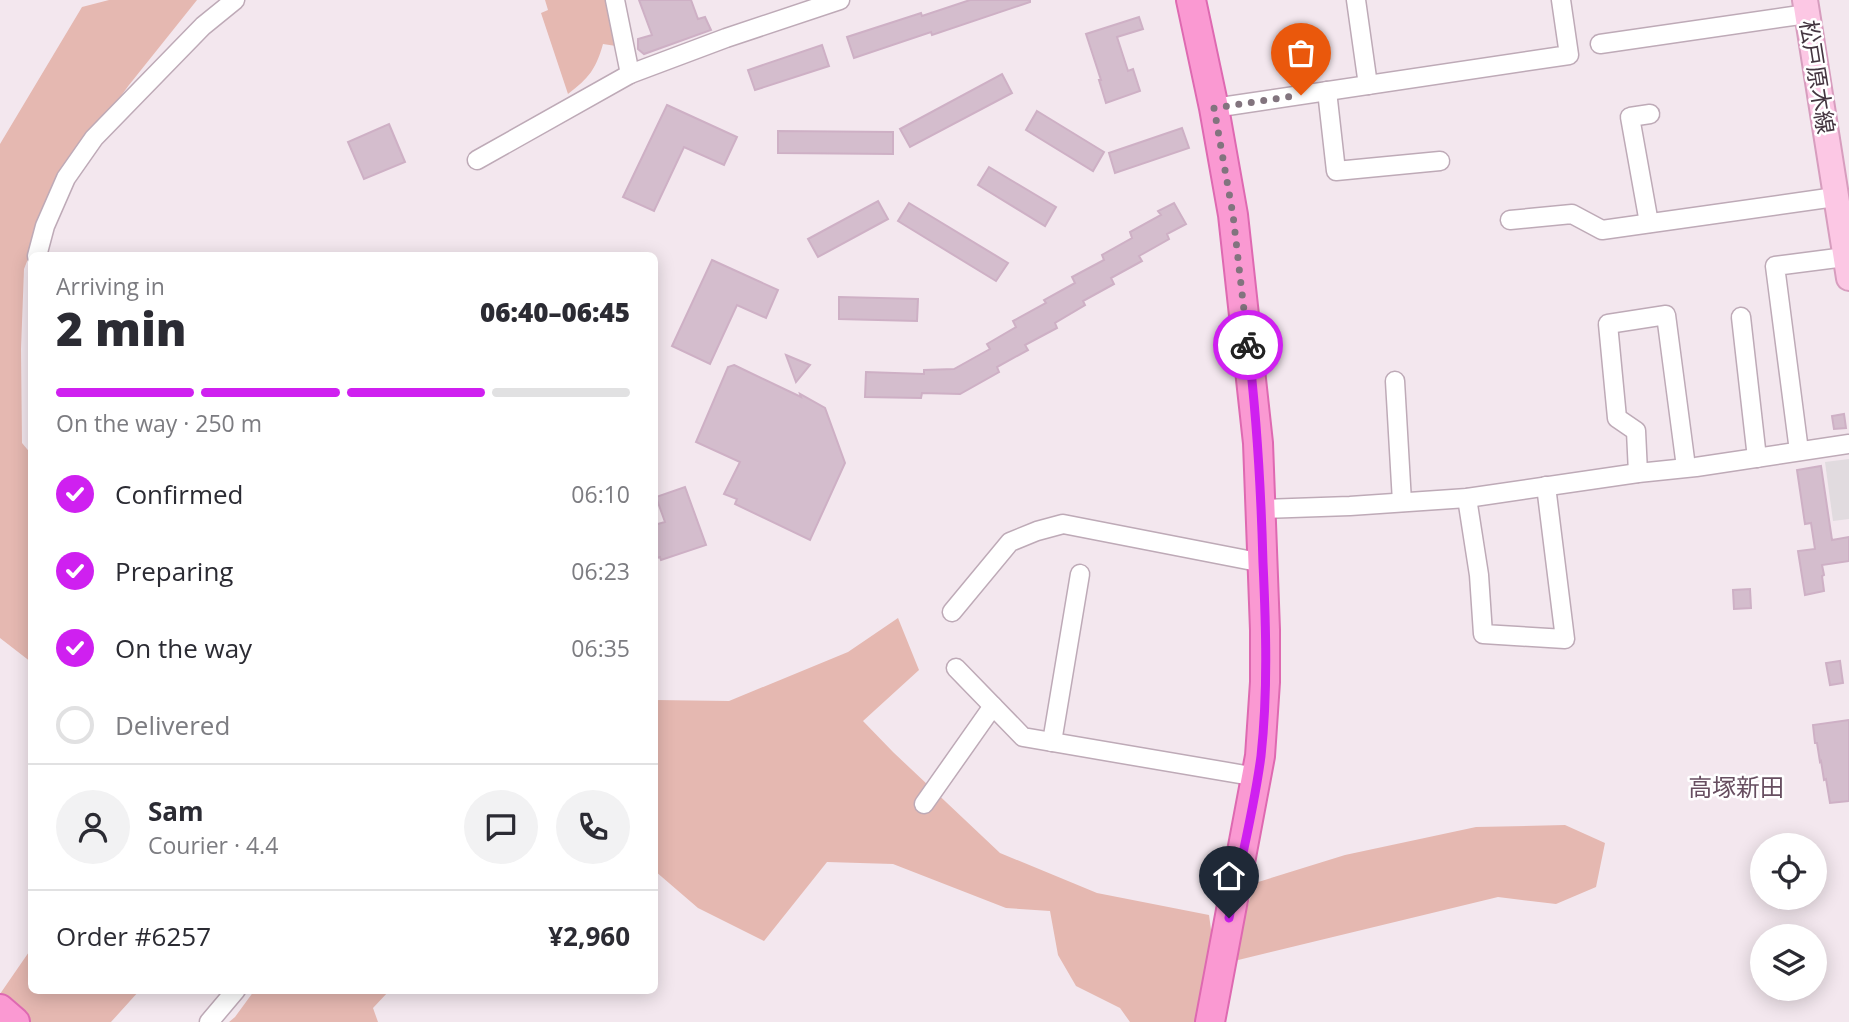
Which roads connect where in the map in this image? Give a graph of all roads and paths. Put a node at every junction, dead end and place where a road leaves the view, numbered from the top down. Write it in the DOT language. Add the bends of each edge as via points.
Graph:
graph roads {
  1 [pos="235,0"];
  2 [pos="615,0"];
  3 [pos="840,0"];
  4 [pos="1191,0"];
  5 [pos="1356,0"];
  6 [pos="1561,0"];
  7 [pos="1806,7"];
  8 [pos="1600,44"];
  9 [pos="630,74"];
  10 [pos="1368,85"];
  11 [pos="1327,91"];
  12 [pos="1214,108"];
  13 [pos="1650,114"];
  14 [pos="477,160"];
  15 [pos="1440,161"];
  16 [pos="1839,189"];
  17 [pos="1510,220"];
  18 [pos="1649,223"];
  19 [pos="38,252"];
  20 [pos="1847,268"];
  21 [pos="1741,317"];
  22 [pos="1395,381"];
  23 [pos="1849,444"];
  24 [pos="1799,451"];
  25 [pos="1758,458"];
  26 [pos="1686,467"];
  27 [pos="1638,473"];
  28 [pos="1546,486"];
  29 [pos="1466,498"];
  30 [pos="1402,502"];
  31 [pos="1261,509"];
  32 [pos="1263,562"];
  33 [pos="1080,574"];
  34 [pos="953,612"];
  35 [pos="956,668"];
  36 [pos="993,706"];
  37 [pos="1052,742"];
  38 [pos="1257,777"];
  39 [pos="924,804"];
  40 [pos="233,994"];
  41 [pos="0,1009"];
  42 [pos="15,1022"];
  43 [pos="209,1022"];
  44 [pos="1210,1022"];
  1 -- 19 [label="street" via="203,26 94,138 66,178"];
  2 -- 9 [label="street"];
  3 -- 9 [label="street"];
  4 -- 12 [label="main road"];
  5 -- 10 [label="street"];
  6 -- 10 [label="street" via="1569,55"];
  7 -- 8 [label="street"];
  7 -- 16 [label="main road, 松戸原木線"];
  9 -- 14 [label="street"];
  10 -- 11 [label="street"];
  11 -- 12 [label="street"];
  11 -- 15 [label="street" via="1336,171"];
  12 -- 31 [label="main road" via="1235,229"];
  13 -- 18 [label="street" via="1630,117"];
  16 -- 18 [label="street"];
  16 -- 20 [label="main road, 松戸原木線"];
  17 -- 18 [label="street" via="1572,214 1602,230"];
  20 -- 24 [label="street" via="1775,266"];
  21 -- 25 [label="street"];
  22 -- 30 [label="street"];
  23 -- 24 [label="street"];
  24 -- 25 [label="street"];
  25 -- 26 [label="street"];
  26 -- 27 [label="street"];
  26 -- 27 [label="street" via="1666,315 1608,324 1617,418 1636,431"];
  27 -- 28 [label="street"];
  28 -- 29 [label="street"];
  28 -- 29 [label="street" via="1565,639 1482,635 1479,575"];
  29 -- 30 [label="street"];
  30 -- 31 [label="street"];
  31 -- 32 [label="main road"];
  32 -- 34 [label="street" via="1063,524 1010,542"];
  32 -- 38 [label="main road" via="1265,682"];
  33 -- 37 [label="street"];
  35 -- 36 [label="street"];
  36 -- 37 [label="street" via="1023,737"];
  36 -- 39 [label="street"];
  37 -- 38 [label="street"];
  38 -- 44 [label="main road"];
  40 -- 43 [label="street"];
  41 -- 42 [label="main road"];
}
